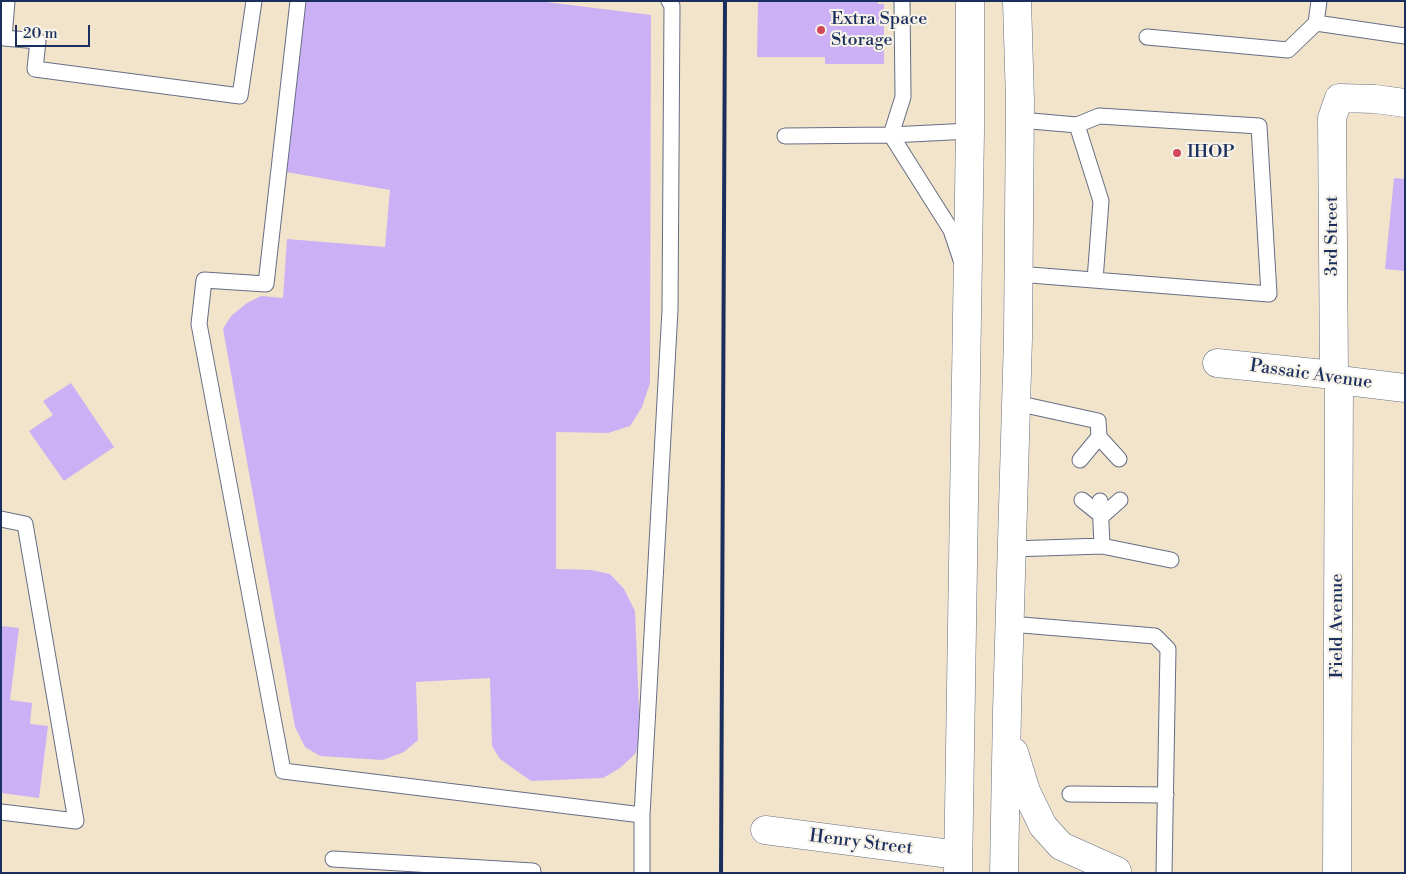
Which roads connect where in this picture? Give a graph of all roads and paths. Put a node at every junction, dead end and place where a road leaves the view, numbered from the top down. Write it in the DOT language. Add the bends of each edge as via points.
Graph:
graph roads {
  1 [pos="7,1"];
  2 [pos="254,1"];
  3 [pos="298,1"];
  4 [pos="669,1"];
  5 [pos="902,1"];
  6 [pos="970,1"];
  7 [pos="1017,1"];
  8 [pos="1319,1"];
  9 [pos="1316,24"];
  10 [pos="1405,36"];
  11 [pos="1147,37"];
  12 [pos="1405,104"];
  13 [pos="1020,120"];
  14 [pos="1077,125"];
  15 [pos="970,131"];
  16 [pos="891,135"];
  17 [pos="785,136"];
  18 [pos="1018,274"];
  19 [pos="968,278"];
  20 [pos="1095,280"];
  21 [pos="1217,364"];
  22 [pos="1336,377"];
  23 [pos="1405,388"];
  24 [pos="1016,403"];
  25 [pos="1099,437"];
  26 [pos="1099,458"];
  27 [pos="1119,459"];
  28 [pos="1080,460"];
  29 [pos="1082,500"];
  30 [pos="1120,500"];
  31 [pos="1100,501"];
  32 [pos="1102,516"];
  33 [pos="1,519"];
  34 [pos="1102,546"];
  35 [pos="1012,549"];
  36 [pos="1171,560"];
  37 [pos="1010,624"];
  38 [pos="1007,710"];
  39 [pos="1070,794"];
  40 [pos="1166,795"];
  41 [pos="1,812"];
  42 [pos="642,815"];
  43 [pos="765,830"];
  44 [pos="333,859"];
  45 [pos="958,864"];
  46 [pos="1120,872"];
  47 [pos="533,873"];
  48 [pos="642,873"];
  49 [pos="1004,873"];
  50 [pos="1164,873"];
  51 [pos="1337,873"];
  1 -- 2 [label="lane" via="4,38 38,41 35,69 240,96"];
  3 -- 42 [label="lane" via="266,284 204,280 199,324 283,771"];
  4 -- 42 [label="lane" via="672,6 670,310"];
  5 -- 16 [label="lane" via="903,97"];
  6 -- 15 [label="main road"];
  7 -- 13 [label="main road"];
  8 -- 9 [label="lane"];
  9 -- 10 [label="lane"];
  9 -- 11 [label="lane" via="1288,50"];
  12 -- 22 [label="main road, 3rd Street" via="1339,98 1332,118"];
  13 -- 14 [label="lane"];
  13 -- 18 [label="main road"];
  14 -- 20 [label="lane" via="1100,201"];
  14 -- 20 [label="lane" via="1099,116 1259,126 1269,294"];
  15 -- 16 [label="lane"];
  15 -- 19 [label="main road"];
  16 -- 17 [label="lane"];
  16 -- 19 [label="lane" via="951,230"];
  18 -- 20 [label="lane"];
  18 -- 24 [label="main road"];
  19 -- 45 [label="main road"];
  21 -- 22 [label="main road, Passaic Avenue"];
  22 -- 23 [label="main road, Passaic Avenue"];
  22 -- 51 [label="main road, Field Avenue"];
  24 -- 25 [label="lane" via="1098,421"];
  24 -- 35 [label="main road"];
  25 -- 26 [label="lane"];
  25 -- 27 [label="lane"];
  25 -- 28 [label="lane"];
  29 -- 32 [label="lane"];
  30 -- 32 [label="lane"];
  31 -- 32 [label="lane"];
  32 -- 34 [label="lane"];
  33 -- 41 [label="lane" via="25,524 76,822"];
  34 -- 35 [label="lane"];
  34 -- 36 [label="lane"];
  35 -- 37 [label="main road"];
  37 -- 38 [label="main road"];
  37 -- 40 [label="lane" via="1155,636 1168,649"];
  38 -- 46 [label="main road" via="1018,766 1043,826 1061,846"];
  38 -- 49 [label="main road"];
  39 -- 40 [label="lane"];
  40 -- 50 [label="lane"];
  42 -- 48 [label="lane"];
  43 -- 45 [label="main road, Henry Street"];
  44 -- 47 [label="lane"];
}
